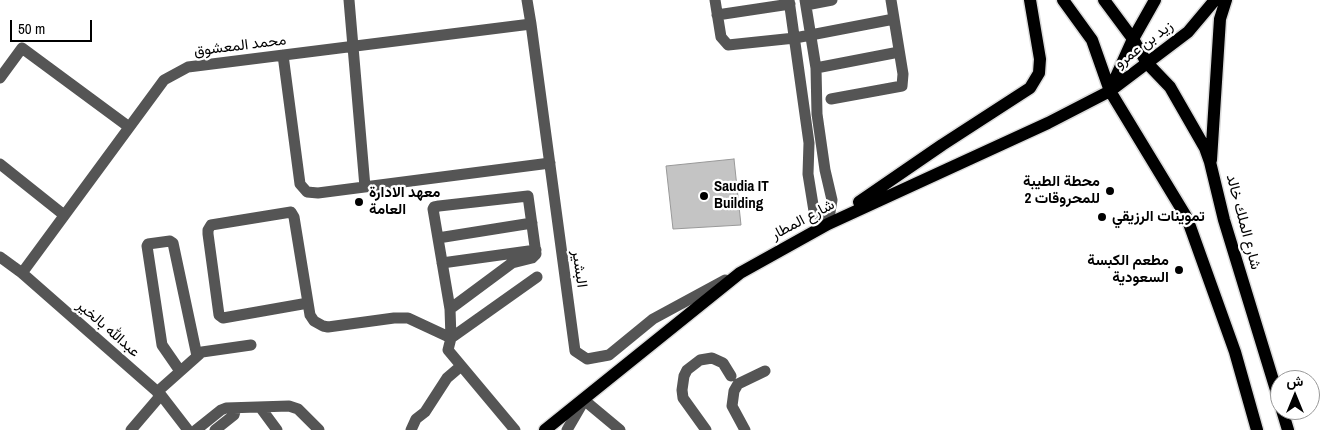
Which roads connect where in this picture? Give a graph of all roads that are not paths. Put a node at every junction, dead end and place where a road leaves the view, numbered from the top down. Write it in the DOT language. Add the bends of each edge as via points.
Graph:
graph roads {
  1 [pos="349,0"];
  2 [pos="526,0"];
  3 [pos="715,0"];
  4 [pos="832,0"];
  5 [pos="891,0"];
  6 [pos="1030,0"];
  7 [pos="1063,0"];
  8 [pos="1104,0"];
  9 [pos="1155,0"];
  10 [pos="1215,0"];
  11 [pos="1226,0"];
  12 [pos="790,2"];
  13 [pos="805,3"];
  14 [pos="717,15"];
  15 [pos="894,19"];
  16 [pos="532,24"];
  17 [pos="810,34"];
  18 [pos="795,38"];
  19 [pos="1133,39"];
  20 [pos="354,46"];
  21 [pos="899,52"];
  22 [pos="283,55"];
  23 [pos="1147,62"];
  24 [pos="816,68"];
  25 [pos="0,78"];
  26 [pos="1110,91"];
  27 [pos="831,99"];
  28 [pos="811,115"];
  29 [pos="129,128"];
  30 [pos="1210,162"];
  31 [pos="550,163"];
  32 [pos="0,164"];
  33 [pos="825,170"];
  34 [pos="808,174"];
  35 [pos="365,187"];
  36 [pos="64,215"];
  37 [pos="532,223"];
  38 [pos="828,224"];
  39 [pos="438,238"];
  40 [pos="536,250"];
  41 [pos="0,257"];
  42 [pos="442,263"];
  43 [pos="22,273"];
  44 [pos="740,273"];
  45 [pos="537,277"];
  46 [pos="308,303"];
  47 [pos="450,309"];
  48 [pos="451,338"];
  49 [pos="251,345"];
  50 [pos="197,356"];
  51 [pos="461,366"];
  52 [pos="1270,370"];
  53 [pos="180,371"];
  54 [pos="765,371"];
  55 [pos="731,376"];
  56 [pos="159,393"];
  57 [pos="585,399"];
  58 [pos="260,407"];
  59 [pos="236,408"];
  60 [pos="218,412"];
  61 [pos="229,426"];
  62 [pos="132,430"];
  63 [pos="188,430"];
  64 [pos="196,430"];
  65 [pos="215,430"];
  66 [pos="277,430"];
  67 [pos="319,430"];
  68 [pos="411,430"];
  69 [pos="515,430"];
  70 [pos="545,430"];
  71 [pos="567,430"];
  72 [pos="620,430"];
  73 [pos="706,430"];
  74 [pos="745,430"];
  75 [pos="1257,430"];
  1 -- 20 [label="street"];
  2 -- 16 [label="street, البشير"];
  3 -- 14 [label="street"];
  4 -- 13 [label="street"];
  5 -- 15 [label="street"];
  6 -- 38 [label="main road" via="1040,59 1039,73 1030,88"];
  7 -- 26 [label="main road" via="1092,40"];
  8 -- 19 [label="main road, شارع الملك خالد"];
  9 -- 19 [label="main road"];
  10 -- 23 [label="main road, زيد بن عمرو" via="1188,32"];
  11 -- 30 [label="main road" via="1220,19"];
  12 -- 14 [label="street"];
  12 -- 18 [label="street"];
  13 -- 17 [label="street"];
  14 -- 18 [label="street" via="721,38 728,45"];
  15 -- 17 [label="street"];
  15 -- 21 [label="street"];
  16 -- 20 [label="street, محمد المعشوق"];
  16 -- 31 [label="street, البشير"];
  17 -- 18 [label="street"];
  17 -- 24 [label="street"];
  18 -- 28 [label="street"];
  19 -- 23 [label="main road, شارع الملك خالد"];
  19 -- 26 [label="main road"];
  20 -- 22 [label="street, محمد المعشوق"];
  20 -- 35 [label="street"];
  21 -- 24 [label="street"];
  21 -- 27 [label="street" via="902,86"];
  22 -- 29 [label="street, محمد المعشوق" via="188,67 164,80"];
  22 -- 35 [label="street" via="300,184 307,192 318,193"];
  23 -- 26 [label="main road, زيد بن عمرو"];
  23 -- 30 [label="main road, شارع الملك خالد" via="1170,87"];
  24 -- 28 [label="street"];
  25 -- 29 [label="street" via="22,48"];
  26 -- 38 [label="main road, شارع المطار"];
  26 -- 75 [label="main road" via="1187,218 1235,352"];
  28 -- 33 [label="street"];
  28 -- 34 [label="street"];
  29 -- 36 [label="street, محمد المعشوق"];
  30 -- 52 [label="main road, شارع الملك خالد" via="1224,220"];
  31 -- 35 [label="street"];
  31 -- 44 [label="street, البشير" via="575,351 588,359 609,355 653,319"];
  32 -- 36 [label="street"];
  33 -- 34 [label="street"];
  33 -- 38 [label="street" via="832,200"];
  34 -- 38 [label="street" via="814,211"];
  36 -- 43 [label="street, محمد المعشوق"];
  37 -- 39 [label="street"];
  37 -- 39 [label="street" via="528,196 434,206"];
  37 -- 40 [label="street"];
  38 -- 44 [label="main road, شارع المطار"];
  39 -- 42 [label="street"];
  40 -- 42 [label="street"];
  40 -- 47 [label="street" via="532,258 512,263"];
  41 -- 43 [label="street, عبدالله بالخير"];
  42 -- 47 [label="street"];
  43 -- 56 [label="street, عبدالله بالخير"];
  44 -- 57 [label="main road, شارع المطار"];
  45 -- 48 [label="street"];
  46 -- 46 [label="street" via="291,212 211,225 208,234 218,315 224,318"];
  46 -- 48 [label="street" via="310,316 323,326 408,318"];
  47 -- 48 [label="street"];
  48 -- 51 [label="street" via="448,350"];
  49 -- 50 [label="street" via="202,352"];
  50 -- 53 [label="street"];
  50 -- 53 [label="street" via="174,243 148,244 162,345"];
  51 -- 68 [label="street" via="447,378"];
  51 -- 69 [label="street"];
  53 -- 56 [label="street"];
  54 -- 74 [label="street" via="738,384 734,391 732,406"];
  55 -- 73 [label="street" via="724,363 712,358 700,360 684,376 682,398"];
  56 -- 62 [label="street"];
  56 -- 63 [label="street, عبدالله بالخير"];
  57 -- 70 [label="main road, شارع المطار"];
  57 -- 71 [label="street"];
  57 -- 72 [label="street"];
  58 -- 59 [label="street"];
  58 -- 66 [label="street"];
  58 -- 67 [label="street" via="298,409"];
  59 -- 60 [label="street"];
  59 -- 61 [label="street"];
  60 -- 61 [label="street"];
  60 -- 64 [label="street"];
  61 -- 65 [label="street"];
}
